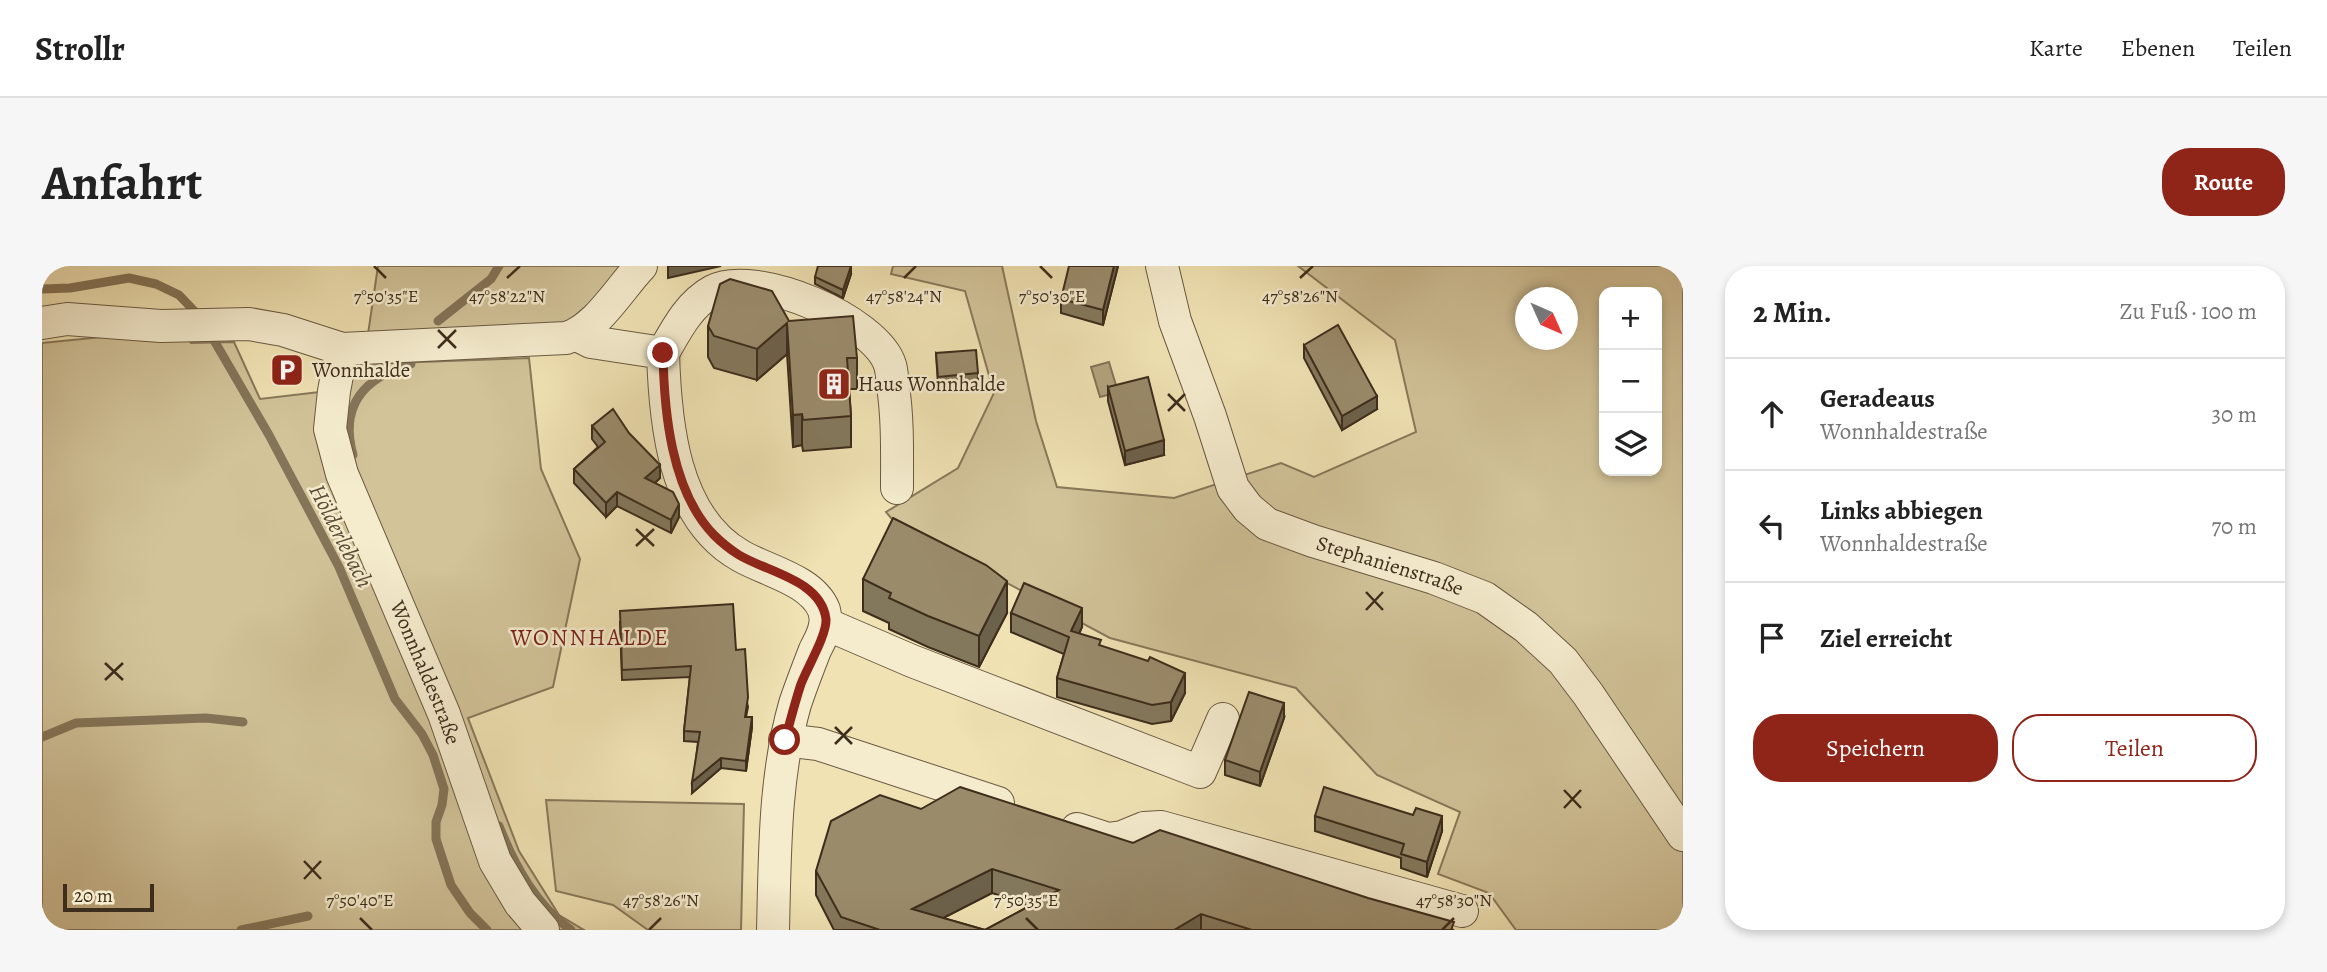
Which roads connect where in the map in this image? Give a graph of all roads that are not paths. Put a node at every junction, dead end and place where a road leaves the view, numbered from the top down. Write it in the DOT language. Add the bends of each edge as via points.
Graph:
graph roads {
  1 [pos="641,266"];
  2 [pos="1162,266"];
  3 [pos="42,323"];
  4 [pos="577,335"];
  5 [pos="342,349"];
  6 [pos="663,353"];
  7 [pos="897,488"];
  8 [pos="826,624"];
  9 [pos="1223,719"];
  10 [pos="785,740"];
  11 [pos="1683,835"];
  12 [pos="1462,911"];
  13 [pos="543,930"];
  14 [pos="773,930"];
  1 -- 4 [label="street"];
  2 -- 11 [label="street, Stephanienstraße" via="1175,321 1233,488 1248,508 1267,524 1485,598 1526,627 1563,661 1588,694"];
  3 -- 5 [label="street" via="67,319 161,326 249,324"];
  4 -- 5 [label="street"];
  4 -- 6 [label="street" via="592,342"];
  5 -- 13 [label="street, Wonnhaldestraße" via="330,429 342,474 444,714 495,862"];
  6 -- 7 [label="street" via="693,307 714,290 736,285 819,305 850,322 871,337 890,363 896,407"];
  6 -- 8 [label="street" via="671,441 696,511 714,535 739,555 818,598"];
  8 -- 9 [label="street" via="1200,772"];
  8 -- 10 [label="street" via="801,684"];
  10 -- 12 [label="street" via="818,744 1108,839 1161,827"];
  10 -- 14 [label="street" via="778,795"];
}
